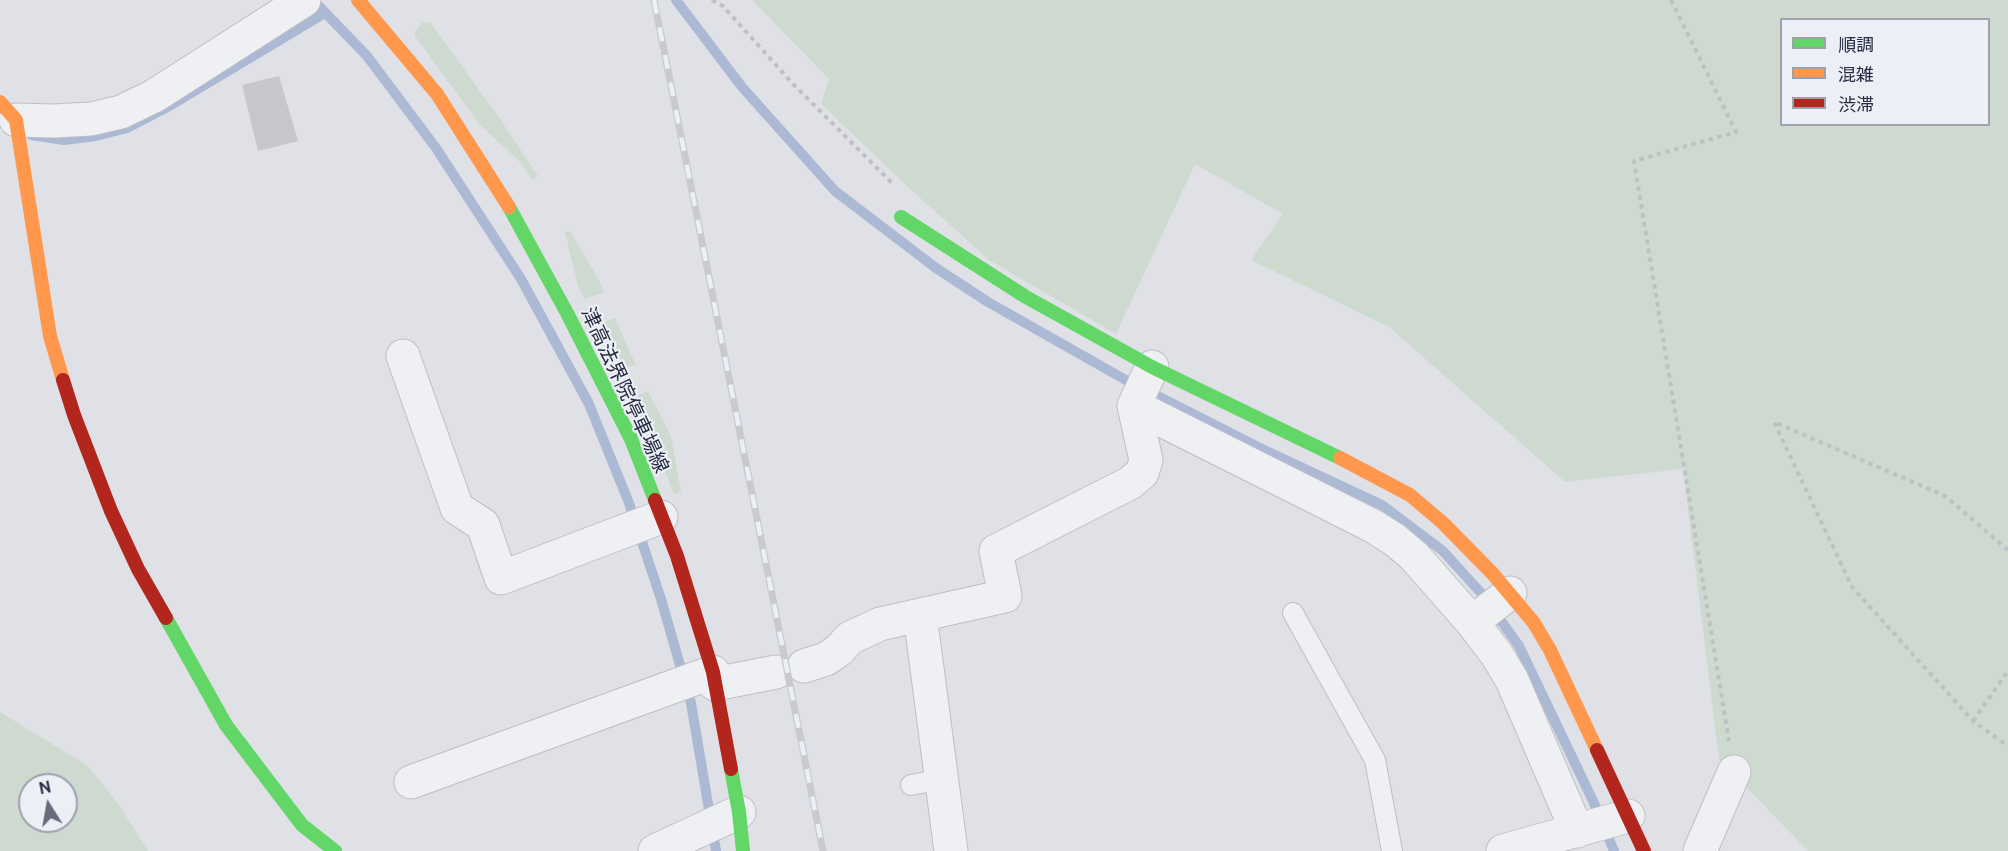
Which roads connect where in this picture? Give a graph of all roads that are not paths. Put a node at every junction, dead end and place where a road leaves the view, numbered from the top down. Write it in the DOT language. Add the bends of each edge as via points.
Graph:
graph roads {
  1 [pos="301,2"];
  2 [pos="367,5"];
  3 [pos="13,123"];
  4 [pos="901,217"];
  5 [pos="404,356"];
  6 [pos="1151,370"];
  7 [pos="1135,404"];
  8 [pos="1316,450"];
  9 [pos="1298,487"];
  10 [pos="645,523"];
  11 [pos="1507,595"];
  12 [pos="1293,613"];
  13 [pos="920,615"];
  14 [pos="1474,621"];
  15 [pos="700,680"];
  16 [pos="1734,772"];
  17 [pos="411,782"];
  18 [pos="1623,818"];
  19 [pos="722,820"];
  20 [pos="1580,830"];
  21 [pos="335,851"];
  22 [pos="655,851"];
  23 [pos="744,851"];
  24 [pos="951,851"];
  25 [pos="1392,851"];
  26 [pos="1503,851"];
  27 [pos="1644,851"];
  28 [pos="1700,851"];
  1 -- 3 [label="street" via="154,96 121,112 91,119"];
  2 -- 10 [label="street, 津高法界院停車場線" via="438,94 506,202 567,313 631,439"];
  3 -- 21 [label="street" via="50,336 74,415 111,511 138,569 226,724 302,825"];
  4 -- 6 [label="street"];
  5 -- 10 [label="street" via="457,508 483,525 501,578"];
  6 -- 7 [label="street"];
  6 -- 8 [label="street"];
  7 -- 9 [label="street"];
  7 -- 13 [label="street" via="1146,460 1142,473 1130,483 996,551 1005,596"];
  8 -- 9 [label="street"];
  8 -- 11 [label="street" via="1410,495 1443,523"];
  9 -- 14 [label="street" via="1395,540"];
  10 -- 15 [label="street, 津高法界院停車場線" via="676,556"];
  11 -- 14 [label="street"];
  11 -- 18 [label="street" via="1534,623 1550,650"];
  12 -- 25 [label="lane" via="1375,760"];
  13 -- 15 [label="street" via="880,624 850,638 826,659 790,669"];
  13 -- 24 [label="street" via="926,782"];
  14 -- 20 [label="street" via="1512,680"];
  15 -- 17 [label="street"];
  15 -- 19 [label="street, 津高法界院停車場線"];
  16 -- 28 [label="street"];
  18 -- 20 [label="street"];
  18 -- 27 [label="street"];
  19 -- 22 [label="street"];
  19 -- 23 [label="street, 津高法界院停車場線"];
  20 -- 26 [label="street"];
}
